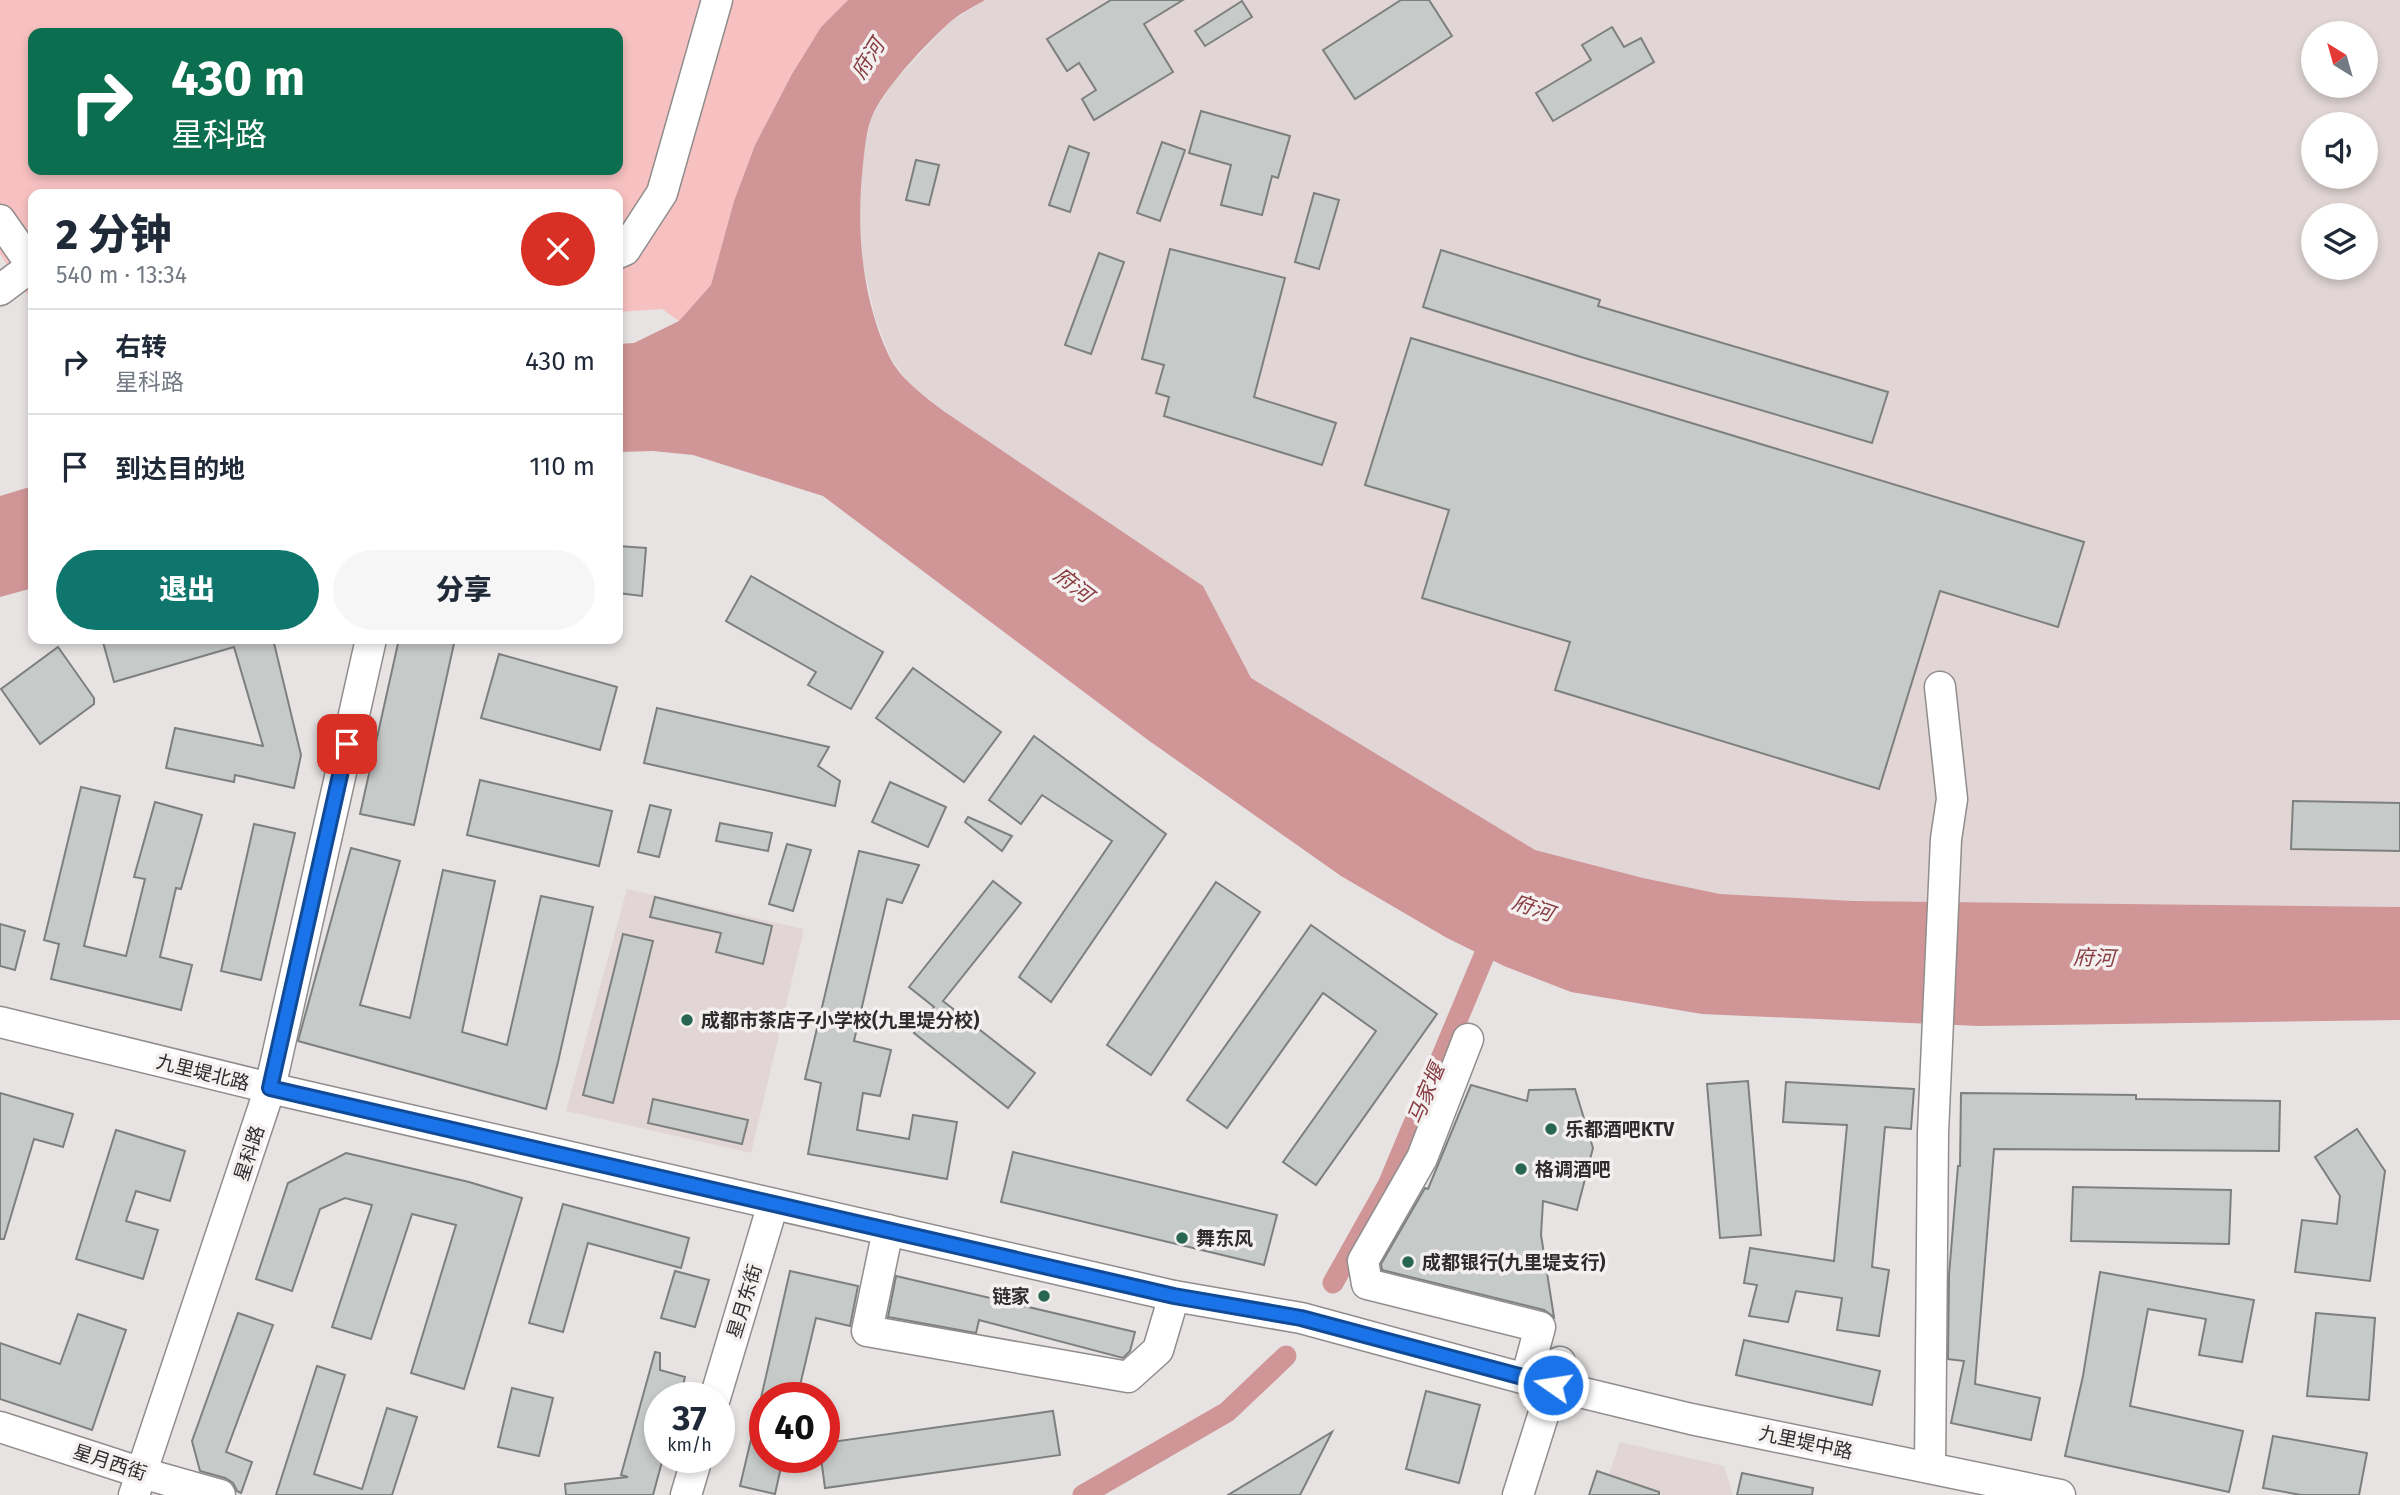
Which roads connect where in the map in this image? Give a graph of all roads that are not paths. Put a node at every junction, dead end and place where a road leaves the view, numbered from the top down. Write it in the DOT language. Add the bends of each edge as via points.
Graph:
graph roads {
  1 [pos="716,0"];
  2 [pos="0,220"];
  3 [pos="623,251"];
  4 [pos="28,260"];
  5 [pos="28,270"];
  6 [pos="0,290"];
  7 [pos="370,644"];
  8 [pos="1940,687"];
  9 [pos="0,1023"];
  10 [pos="1468,1039"];
  11 [pos="270,1088"];
  12 [pos="773,1204"];
  13 [pos="888,1230"];
  14 [pos="1174,1296"];
  15 [pos="1546,1375"];
  16 [pos="720,1382"];
  17 [pos="0,1427"];
  18 [pos="1930,1468"];
  19 [pos="693,1473"];
  20 [pos="138,1484"];
  21 [pos="220,1495"];
  22 [pos="686,1495"];
  23 [pos="1518,1495"];
  24 [pos="2060,1495"];
  1 -- 3 [label="street" via="662,193"];
  2 -- 4 [label="street"];
  5 -- 6 [label="street"];
  7 -- 11 [label="street, 星科路"];
  8 -- 18 [label="street" via="1952,799 1936,1076"];
  9 -- 11 [label="street, 九里堤北路"];
  10 -- 15 [label="street" via="1422,1158 1363,1261 1367,1284 1540,1326"];
  11 -- 12 [label="street, 九里堤北路"];
  11 -- 20 [label="street, 星科路"];
  12 -- 13 [label="street, 九里堤北路"];
  12 -- 16 [label="street, 星月东街"];
  13 -- 14 [label="street, 九里堤北路"];
  13 -- 14 [label="street" via="867,1331 1128,1377 1158,1350"];
  14 -- 15 [label="street, 九里堤北路" via="1301,1318"];
  15 -- 18 [label="street, 九里堤中路" via="1690,1419"];
  15 -- 23 [label="street"];
  17 -- 20 [label="street, 星月西街"];
  18 -- 24 [label="street, 九里堤中路"];
  19 -- 22 [label="street"];
  20 -- 21 [label="street, 星月西街"];
}
